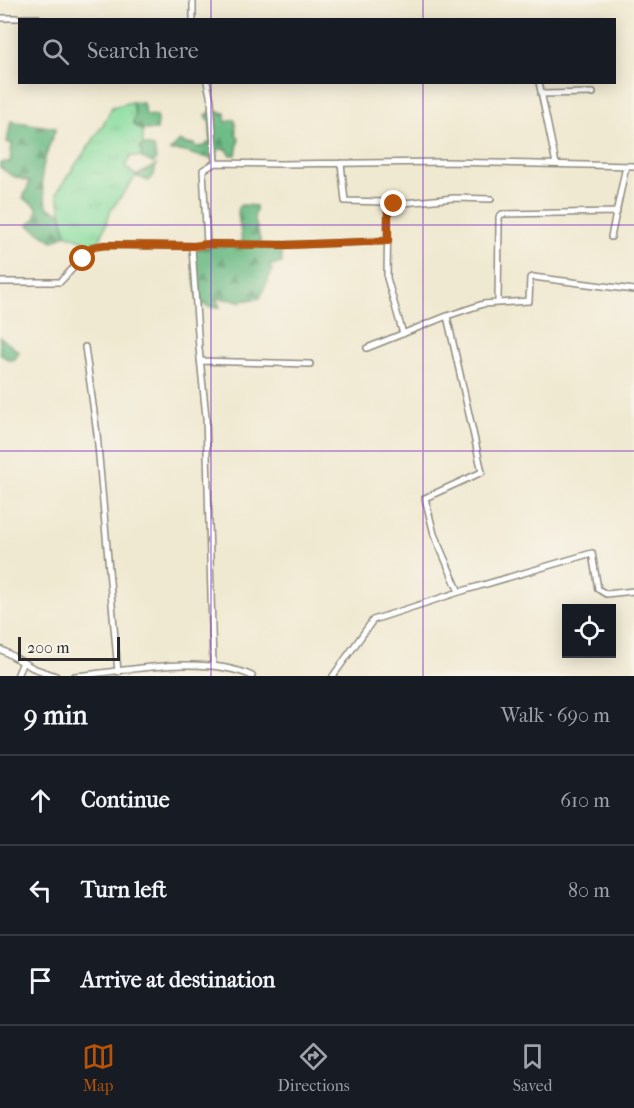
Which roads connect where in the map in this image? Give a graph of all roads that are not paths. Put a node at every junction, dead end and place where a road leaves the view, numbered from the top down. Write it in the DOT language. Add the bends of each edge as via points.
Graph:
graph roads {
  1 [pos="193,0"];
  2 [pos="0,18"];
  3 [pos="38,18"];
  4 [pos="192,18"];
  5 [pos="207,84"];
  6 [pos="540,84"];
  7 [pos="593,93"];
  8 [pos="542,94"];
  9 [pos="341,163"];
  10 [pos="215,164"];
  11 [pos="556,164"];
  12 [pos="626,166"];
  13 [pos="634,166"];
  14 [pos="491,199"];
  15 [pos="388,207"];
  16 [pos="617,212"];
  17 [pos="610,237"];
  18 [pos="388,241"];
  19 [pos="207,244"];
  20 [pos="194,246"];
  21 [pos="0,282"];
  22 [pos="634,290"];
  23 [pos="498,302"];
  24 [pos="447,316"];
  25 [pos="403,334"];
  26 [pos="85,347"];
  27 [pos="367,348"];
  28 [pos="200,361"];
  29 [pos="310,364"];
  30 [pos="634,591"];
  31 [pos="459,592"];
  32 [pos="0,649"];
  33 [pos="23,662"];
  34 [pos="213,665"];
  35 [pos="118,672"];
  36 [pos="17,676"];
  37 [pos="56,676"];
  38 [pos="75,676"];
  39 [pos="252,676"];
  40 [pos="333,676"];
  1 -- 4 [label="street"];
  2 -- 3 [label="street"];
  5 -- 10 [label="street"];
  6 -- 8 [label="street"];
  7 -- 8 [label="street"];
  8 -- 11 [label="street"];
  9 -- 10 [label="street"];
  9 -- 11 [label="street"];
  9 -- 15 [label="street" via="345,201 386,202"];
  10 -- 19 [label="street" via="203,170"];
  11 -- 12 [label="street"];
  12 -- 13 [label="street"];
  12 -- 16 [label="street"];
  14 -- 15 [label="street" via="437,199"];
  15 -- 18 [label="street"];
  16 -- 17 [label="street"];
  16 -- 23 [label="street" via="502,214 498,224"];
  18 -- 19 [label="street"];
  18 -- 25 [label="street" via="387,278"];
  19 -- 20 [label="street"];
  20 -- 21 [label="street" via="93,247 60,282"];
  20 -- 28 [label="street" via="191,250"];
  22 -- 23 [label="street" via="533,277 529,301"];
  23 -- 24 [label="street"];
  24 -- 25 [label="street"];
  24 -- 31 [label="street" via="482,472 425,498 434,534"];
  25 -- 27 [label="street"];
  26 -- 35 [label="street" via="97,434"];
  28 -- 29 [label="street"];
  28 -- 34 [label="street" via="206,417"];
  30 -- 31 [label="street" via="606,594 598,590 592,553"];
  31 -- 40 [label="street" via="373,620"];
  32 -- 33 [label="street"];
  33 -- 36 [label="street"];
  33 -- 37 [label="street"];
  34 -- 35 [label="street"];
  34 -- 39 [label="street"];
  35 -- 38 [label="street"];
}
